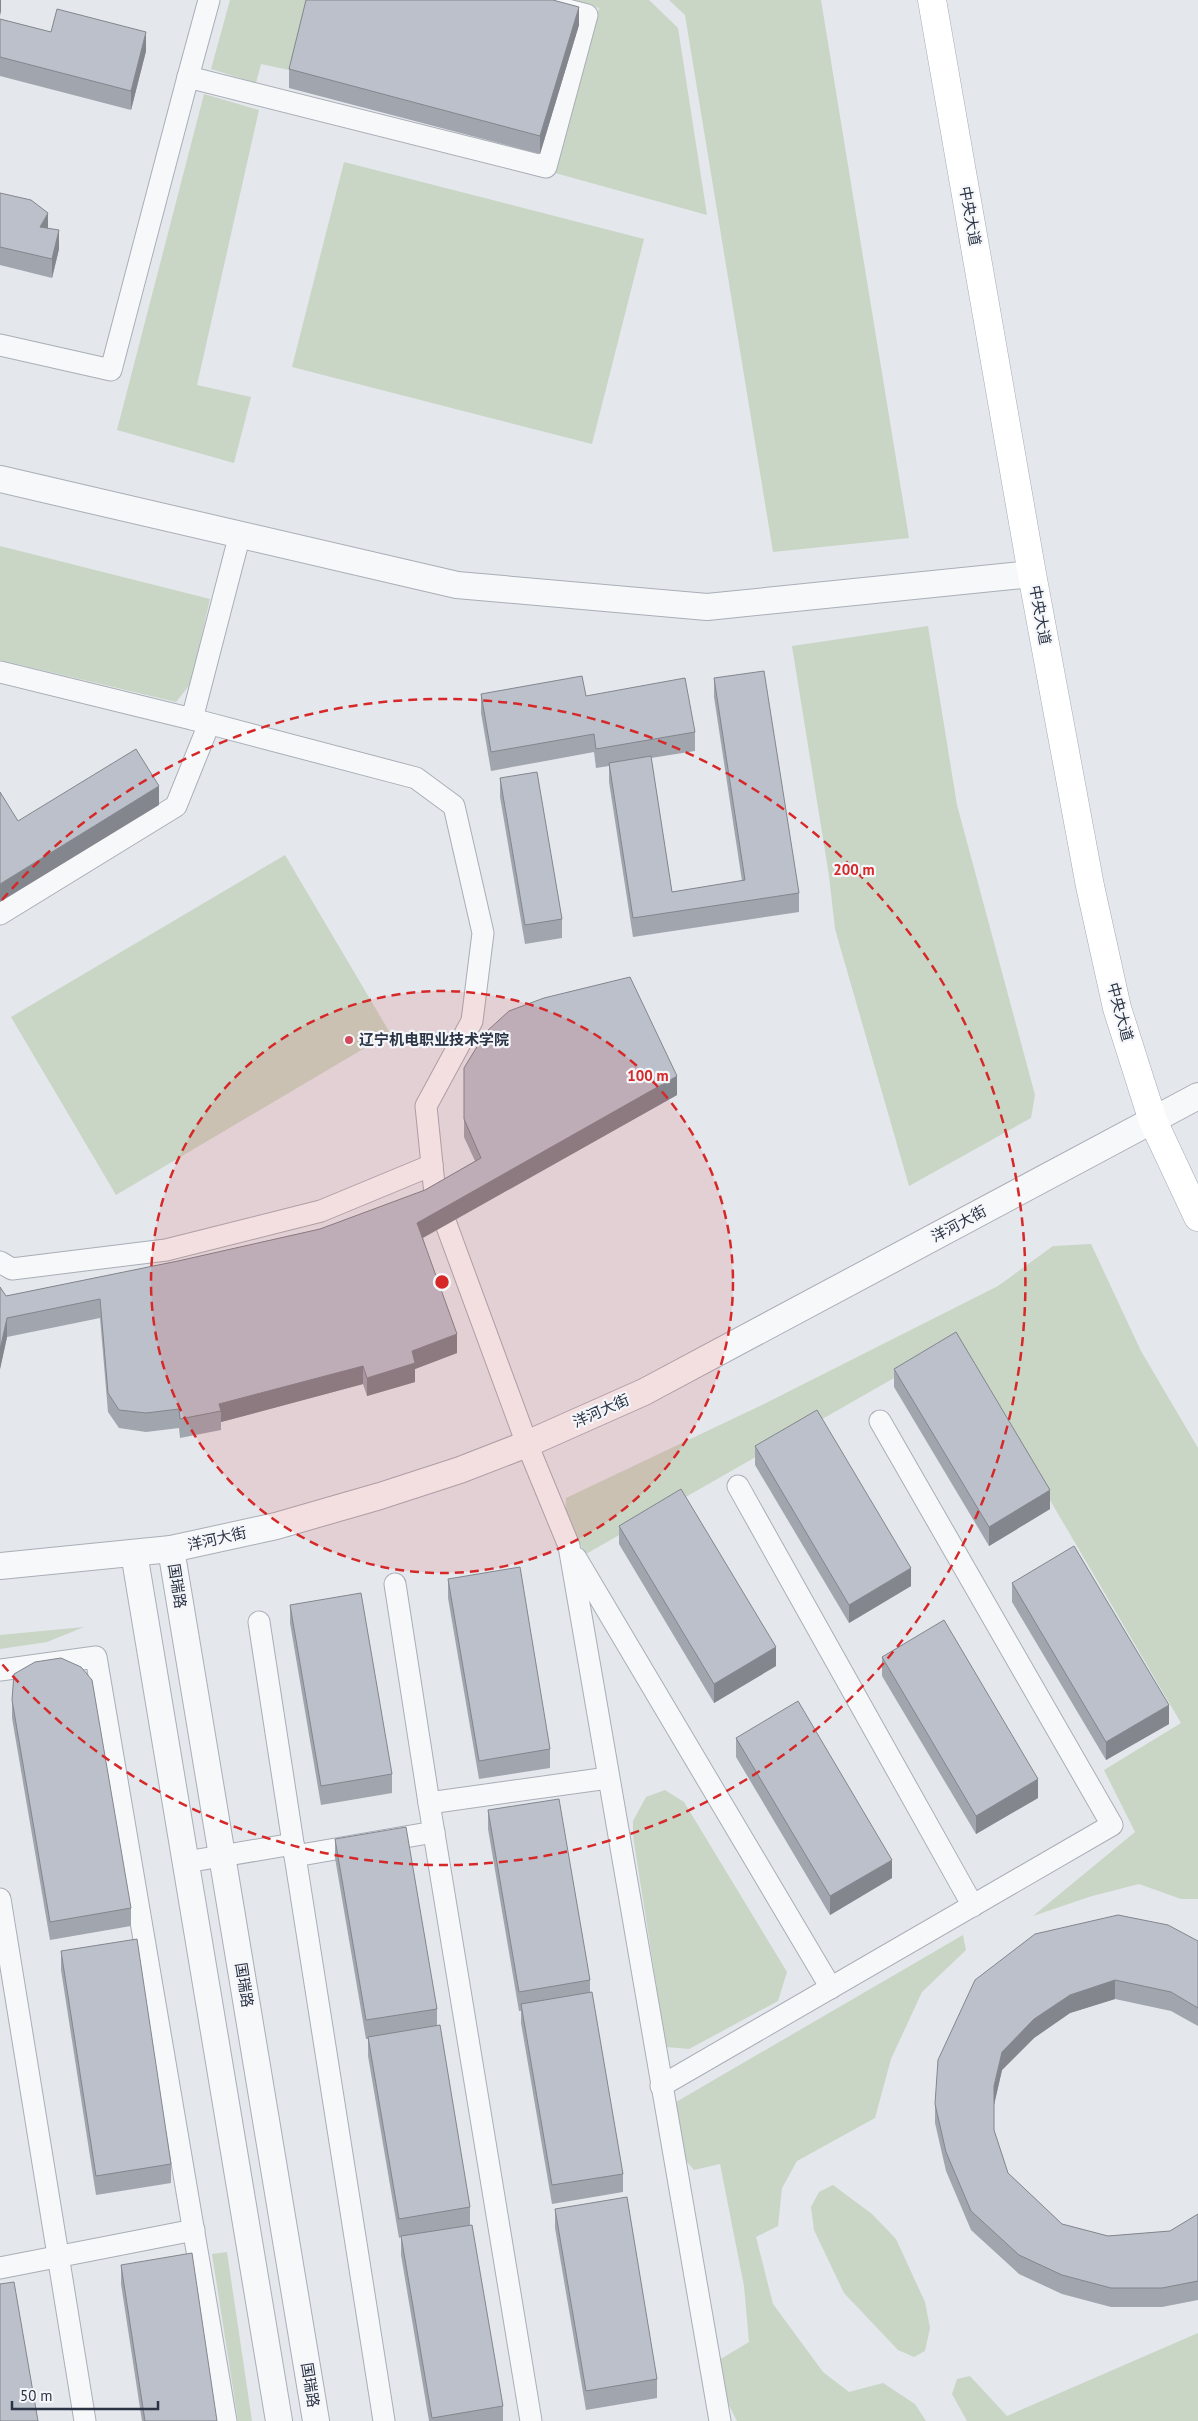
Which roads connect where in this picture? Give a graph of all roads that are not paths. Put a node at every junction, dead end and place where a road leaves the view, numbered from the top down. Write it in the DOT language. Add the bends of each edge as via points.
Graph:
graph roads {
  1 [pos="208,0"];
  2 [pos="529,0"];
  3 [pos="932,0"];
  4 [pos="188,77"];
  5 [pos="0,345"];
  6 [pos="0,479"];
  7 [pos="240,534"];
  8 [pos="1032,574"];
  9 [pos="0,672"];
  10 [pos="200,721"];
  11 [pos="0,914"];
  12 [pos="1198,1096"];
  13 [pos="1153,1121"];
  14 [pos="432,1165"];
  15 [pos="1198,1217"];
  16 [pos="0,1262"];
  17 [pos="880,1421"];
  18 [pos="527,1444"];
  19 [pos="738,1486"];
  20 [pos="568,1546"];
  21 [pos="171,1549"];
  22 [pos="134,1553"];
  23 [pos="0,1566"];
  24 [pos="395,1584"];
  25 [pos="259,1622"];
  26 [pos="0,1670"];
  27 [pos="608,1778"];
  28 [pos="429,1803"];
  29 [pos="434,1832"];
  30 [pos="294,1850"];
  31 [pos="222,1855"];
  32 [pos="186,1862"];
  33 [pos="0,1899"];
  34 [pos="973,1906"];
  35 [pos="831,1988"];
  36 [pos="662,2086"];
  37 [pos="194,2230"];
  38 [pos="58,2256"];
  39 [pos="0,2268"];
  40 [pos="715,2420"];
  41 [pos="85,2421"];
  42 [pos="226,2421"];
  43 [pos="279,2421"];
  44 [pos="316,2421"];
  45 [pos="384,2421"];
  46 [pos="531,2421"];
  1 -- 4 [label="street"];
  2 -- 4 [label="street" via="587,15 546,167"];
  3 -- 8 [label="main road, 中央大道"];
  4 -- 5 [label="street" via="111,370"];
  6 -- 7 [label="street"];
  7 -- 8 [label="street" via="457,585 707,607"];
  7 -- 10 [label="street"];
  8 -- 13 [label="main road, 中央大道" via="1090,886 1115,998"];
  9 -- 10 [label="street"];
  10 -- 11 [label="street" via="176,806"];
  10 -- 14 [label="street" via="416,778 454,806 483,933 472,1021 426,1106"];
  12 -- 13 [label="street, 洋河大街"];
  13 -- 15 [label="main road, 中央大道"];
  13 -- 18 [label="street, 洋河大街" via="644,1392"];
  14 -- 16 [label="street" via="321,1211 166,1250 12,1269"];
  14 -- 18 [label="street" via="435,1194"];
  17 -- 34 [label="street" via="1112,1824"];
  18 -- 20 [label="street"];
  18 -- 21 [label="street, 洋河大街" via="380,1496 276,1526"];
  19 -- 34 [label="street"];
  20 -- 27 [label="street"];
  20 -- 35 [label="street"];
  21 -- 22 [label="street, 洋河大街"];
  21 -- 31 [label="street, 国瑞路"];
  22 -- 23 [label="street, 洋河大街"];
  22 -- 32 [label="street"];
  24 -- 28 [label="street"];
  25 -- 30 [label="street"];
  26 -- 37 [label="street" via="96,1657"];
  27 -- 28 [label="street"];
  27 -- 36 [label="street"];
  28 -- 29 [label="street"];
  29 -- 30 [label="street"];
  29 -- 46 [label="street"];
  30 -- 31 [label="street"];
  30 -- 45 [label="street"];
  31 -- 32 [label="street"];
  31 -- 44 [label="street, 国瑞路"];
  32 -- 43 [label="street"];
  33 -- 38 [label="street"];
  34 -- 35 [label="street"];
  35 -- 36 [label="street"];
  36 -- 40 [label="street"];
  37 -- 38 [label="street"];
  37 -- 42 [label="street"];
  38 -- 39 [label="street"];
  38 -- 41 [label="street"];
}
